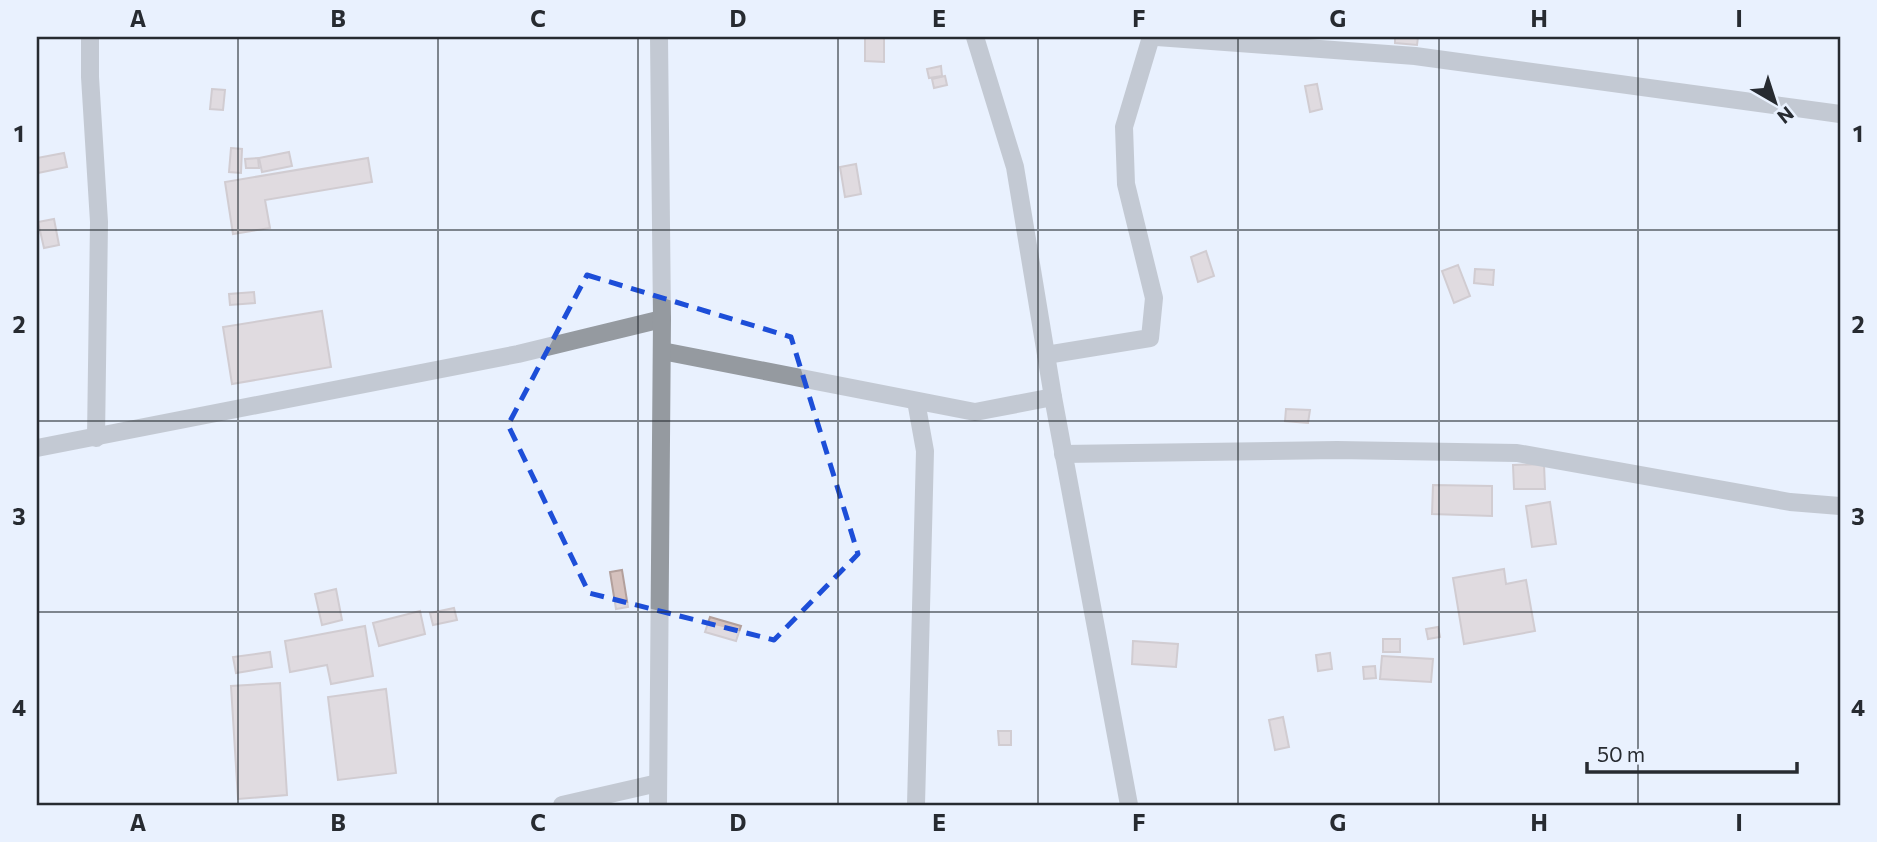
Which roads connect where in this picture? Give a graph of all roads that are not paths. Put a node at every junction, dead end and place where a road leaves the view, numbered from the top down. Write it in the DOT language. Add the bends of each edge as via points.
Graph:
graph roads {
  1 [pos="90,37"];
  2 [pos="659,37"];
  3 [pos="975,37"];
  4 [pos="1151,37"];
  5 [pos="1157,37"];
  6 [pos="1840,114"];
  7 [pos="662,319"];
  8 [pos="662,351"];
  9 [pos="1046,355"];
  10 [pos="1053,397"];
  11 [pos="916,401"];
  12 [pos="96,438"];
  13 [pos="37,449"];
  14 [pos="1063,454"];
  15 [pos="1840,506"];
  16 [pos="658,783"];
  17 [pos="562,805"];
  18 [pos="658,805"];
  19 [pos="916,805"];
  20 [pos="1129,805"];
  1 -- 12 [label="street" via="99,222"];
  2 -- 7 [label="street"];
  3 -- 9 [label="street" via="1015,167"];
  4 -- 9 [label="street" via="1124,127 1126,184 1154,298 1150,338"];
  5 -- 6 [label="street" via="1415,56"];
  7 -- 8 [label="street"];
  7 -- 12 [label="street" via="518,354"];
  8 -- 11 [label="street"];
  8 -- 16 [label="street"];
  9 -- 10 [label="street"];
  10 -- 11 [label="street" via="975,412"];
  10 -- 14 [label="street"];
  11 -- 19 [label="street" via="925,451"];
  12 -- 13 [label="street"];
  14 -- 15 [label="street" via="1517,453 1790,502"];
  14 -- 20 [label="street"];
  16 -- 17 [label="street"];
  16 -- 18 [label="street"];
}
